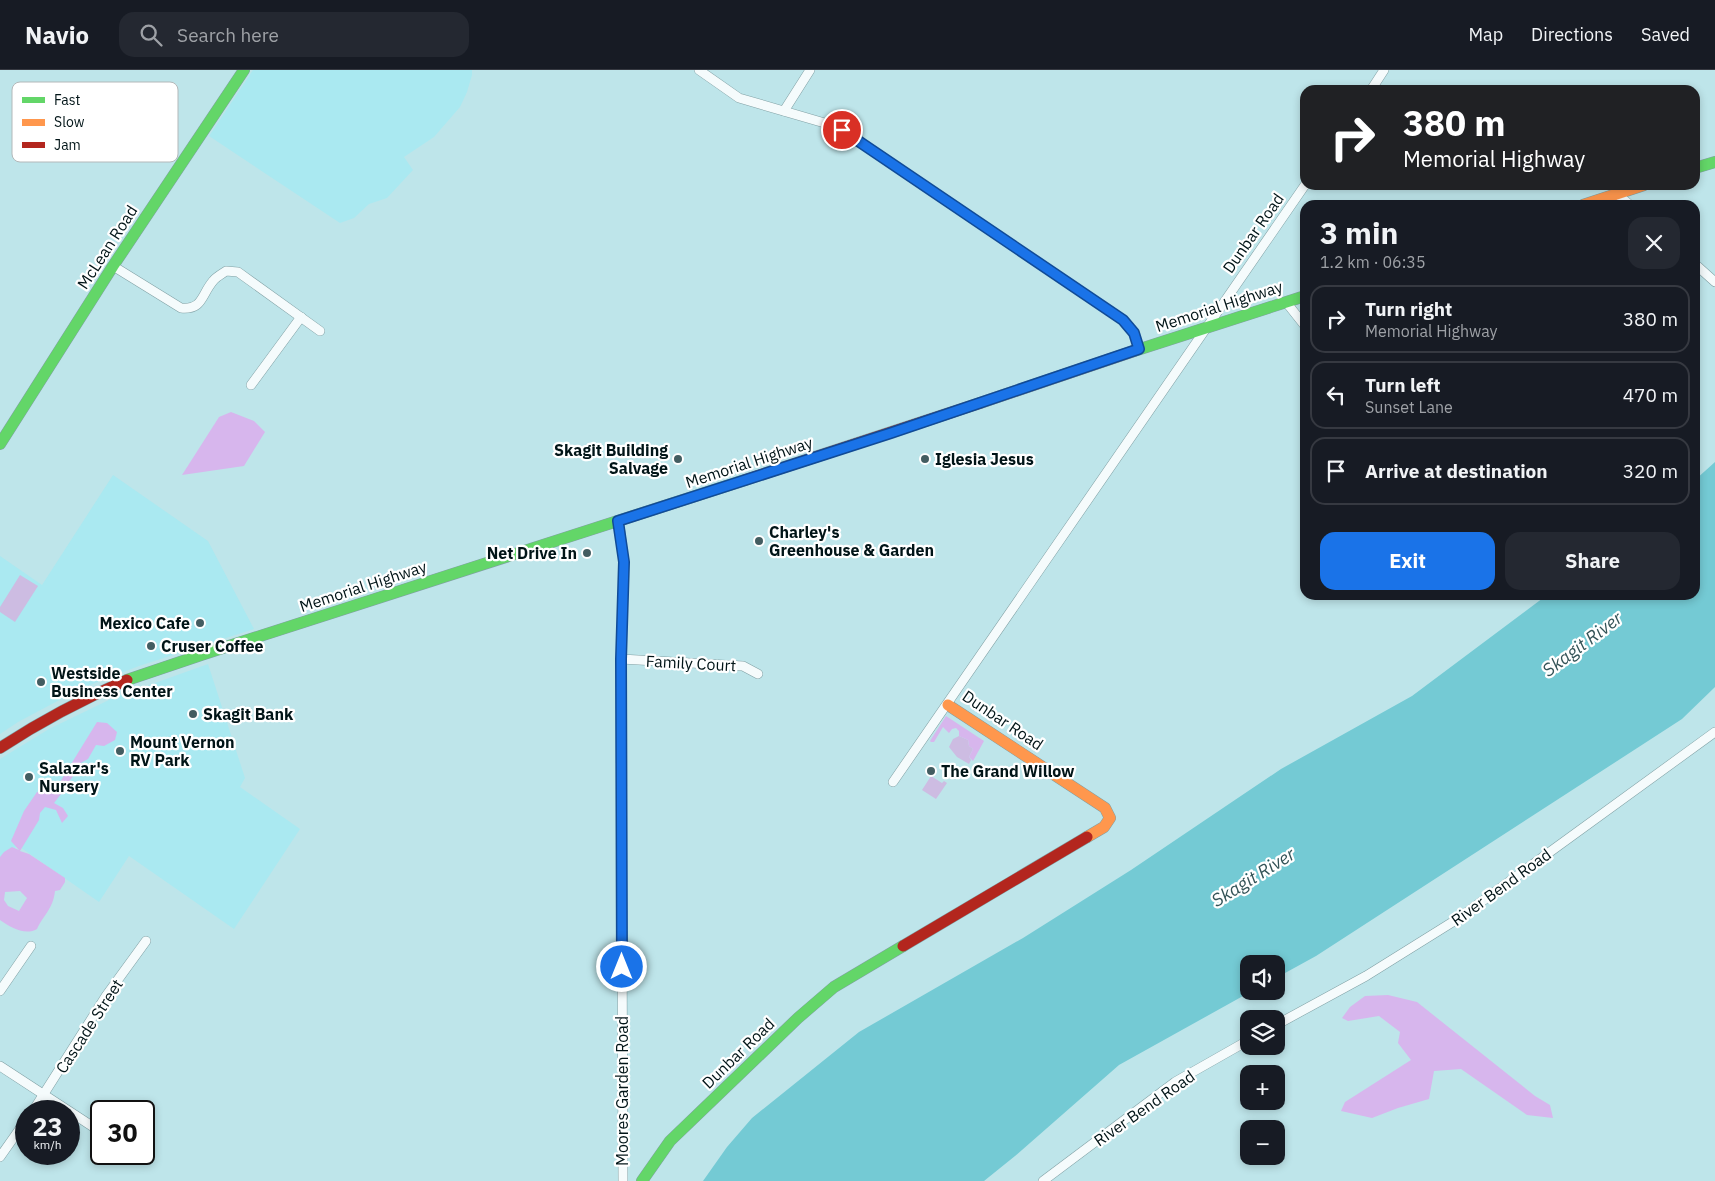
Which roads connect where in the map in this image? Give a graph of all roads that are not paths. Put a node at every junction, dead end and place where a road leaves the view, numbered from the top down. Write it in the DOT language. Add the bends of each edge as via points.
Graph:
graph roads {
  1 [pos="244,70"];
  2 [pos="699,70"];
  3 [pos="810,70"];
  4 [pos="1384,70"];
  5 [pos="1374,85"];
  6 [pos="784,110"];
  7 [pos="1715,162"];
  8 [pos="1700,166"];
  9 [pos="1302,190"];
  10 [pos="1629,190"];
  11 [pos="1617,194"];
  12 [pos="1598,200"];
  13 [pos="1624,200"];
  14 [pos="113,266"];
  15 [pos="1700,268"];
  16 [pos="1715,282"];
  17 [pos="1300,298"];
  18 [pos="1286,302"];
  19 [pos="300,317"];
  20 [pos="1300,320"];
  21 [pos="1207,328"];
  22 [pos="320,331"];
  23 [pos="1139,349"];
  24 [pos="251,385"];
  25 [pos="0,444"];
  26 [pos="618,521"];
  27 [pos="621,659"];
  28 [pos="758,674"];
  29 [pos="948,705"];
  30 [pos="1715,732"];
  31 [pos="0,748"];
  32 [pos="893,782"];
  33 [pos="146,941"];
  34 [pos="31,946"];
  35 [pos="0,990"];
  36 [pos="1285,1020"];
  37 [pos="1240,1045"];
  38 [pos="0,1066"];
  39 [pos="44,1095"];
  40 [pos="41,1100"];
  41 [pos="90,1125"];
  42 [pos="15,1136"];
  43 [pos="0,1157"];
  44 [pos="623,1181"];
  45 [pos="642,1181"];
  46 [pos="1043,1181"];
  1 -- 14 [label="main road, McLean Road"];
  2 -- 6 [label="street" via="739,98"];
  3 -- 6 [label="street"];
  4 -- 5 [label="street"];
  6 -- 23 [label="street" via="828,124 850,136 1123,320 1134,333"];
  7 -- 8 [label="main road"];
  9 -- 21 [label="street, Dunbar Road"];
  10 -- 11 [label="main road"];
  11 -- 12 [label="main road"];
  11 -- 13 [label="street"];
  14 -- 19 [label="street" via="181,308 189,309 196,306 213,280 226,270 238,272"];
  14 -- 25 [label="main road, McLean Road"];
  15 -- 16 [label="street"];
  17 -- 18 [label="main road, Memorial Highway"];
  18 -- 20 [label="street"];
  18 -- 21 [label="main road, Memorial Highway"];
  19 -- 22 [label="street"];
  19 -- 24 [label="street"];
  21 -- 23 [label="main road, Memorial Highway"];
  21 -- 29 [label="street, Dunbar Road"];
  23 -- 26 [label="main road, Memorial Highway"];
  26 -- 27 [label="street, Moores Garden Road" via="624,562"];
  26 -- 31 [label="main road, Memorial Highway" via="135,678 91,696"];
  27 -- 28 [label="street, Family Court" via="743,666"];
  27 -- 44 [label="street, Moores Garden Road"];
  29 -- 32 [label="street"];
  29 -- 45 [label="main road, Dunbar Road" via="1105,808 1110,818 1104,827 834,987 670,1140"];
  30 -- 36 [label="street, River Bend Road" via="1459,918 1366,976"];
  33 -- 39 [label="street, Cascade Street" via="106,996"];
  34 -- 35 [label="street"];
  37 -- 46 [label="street, River Bend Road" via="1175,1082"];
  38 -- 39 [label="street"];
  39 -- 40 [label="street, Cascade Street"];
  39 -- 41 [label="street"];
  42 -- 43 [label="street"];
}
